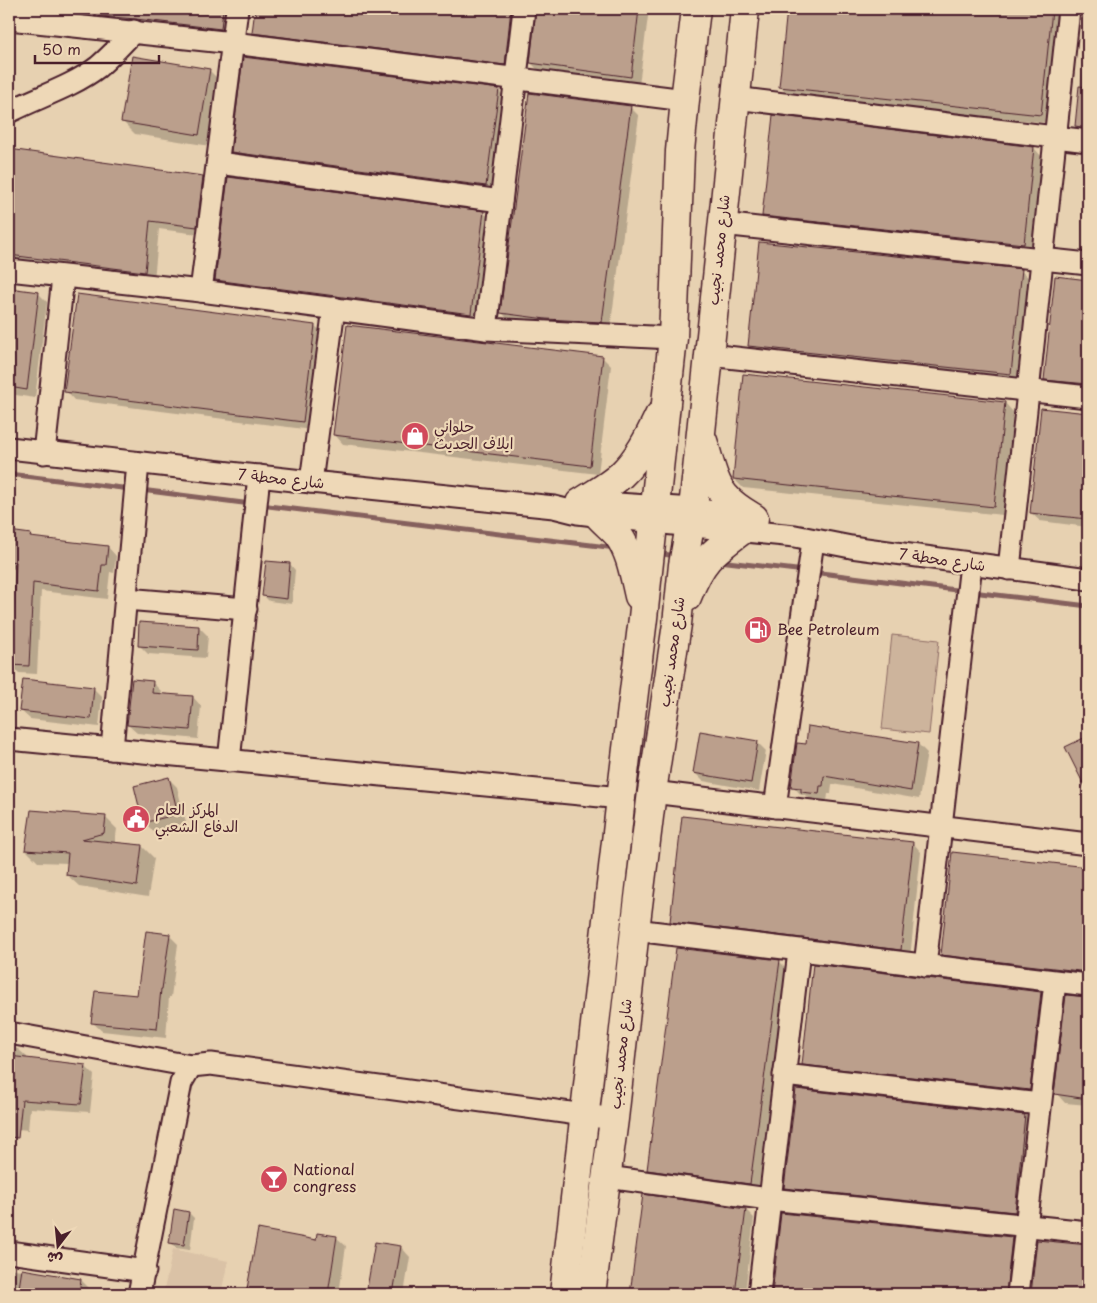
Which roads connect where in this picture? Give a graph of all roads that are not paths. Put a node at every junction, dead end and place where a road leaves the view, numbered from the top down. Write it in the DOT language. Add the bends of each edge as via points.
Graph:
graph roads {
  1 [pos="237,9"];
  2 [pos="524,9"];
  3 [pos="696,9"];
  4 [pos="744,9"];
  5 [pos="1069,9"];
  6 [pos="9,19"];
  7 [pos="134,31"];
  8 [pos="233,43"];
  9 [pos="516,79"];
  10 [pos="735,98"];
  11 [pos="685,100"];
  12 [pos="9,112"];
  13 [pos="1056,138"];
  14 [pos="1088,141"];
  15 [pos="218,163"];
  16 [pos="501,201"];
  17 [pos="722,224"];
  18 [pos="1043,258"];
  19 [pos="1088,264"];
  20 [pos="9,270"];
  21 [pos="63,277"];
  22 [pos="201,291"];
  23 [pos="334,308"];
  24 [pos="486,328"];
  25 [pos="673,338"];
  26 [pos="708,355"];
  27 [pos="1029,391"];
  28 [pos="1088,397"];
  29 [pos="665,403"];
  30 [pos="700,431"];
  31 [pos="9,448"];
  32 [pos="44,453"];
  33 [pos="138,463"];
  34 [pos="259,476"];
  35 [pos="310,482"];
  36 [pos="577,508"];
  37 [pos="654,514"];
  38 [pos="692,517"];
  39 [pos="747,525"];
  40 [pos="804,538"];
  41 [pos="971,564"];
  42 [pos="1009,569"];
  43 [pos="1088,579"];
  44 [pos="126,598"];
  45 [pos="246,610"];
  46 [pos="643,618"];
  47 [pos="676,624"];
  48 [pos="9,741"];
  49 [pos="112,749"];
  50 [pos="229,761"];
  51 [pos="652,792"];
  52 [pos="621,798"];
  53 [pos="775,807"];
  54 [pos="941,827"];
  55 [pos="1088,844"];
  56 [pos="635,930"];
  57 [pos="799,951"];
  58 [pos="925,966"];
  59 [pos="1055,982"];
  60 [pos="1088,985"];
  61 [pos="9,1033"];
  62 [pos="191,1066"];
  63 [pos="784,1075"];
  64 [pos="1040,1104"];
  65 [pos="585,1115"];
  66 [pos="614,1119"];
  67 [pos="607,1177"];
  68 [pos="769,1199"];
  69 [pos="1026,1225"];
  70 [pos="1088,1232"];
  71 [pos="9,1252"];
  72 [pos="145,1270"];
  73 [pos="139,1294"];
  74 [pos="564,1294"];
  75 [pos="591,1294"];
  76 [pos="759,1294"];
  77 [pos="1018,1294"];
  1 -- 8 [label="street"];
  2 -- 9 [label="street"];
  3 -- 11 [label="main road, شارع محمد نجيب"];
  4 -- 10 [label="main road, شارع محمد نجيب"];
  5 -- 13 [label="street"];
  6 -- 7 [label="street"];
  7 -- 8 [label="street"];
  7 -- 12 [label="street" via="97,68"];
  8 -- 9 [label="street"];
  8 -- 15 [label="street"];
  9 -- 11 [label="street"];
  9 -- 16 [label="street"];
  10 -- 13 [label="street"];
  10 -- 17 [label="main road, شارع محمد نجيب"];
  11 -- 25 [label="main road, شارع محمد نجيب"];
  13 -- 14 [label="street"];
  13 -- 18 [label="street"];
  15 -- 16 [label="street"];
  15 -- 22 [label="street"];
  16 -- 24 [label="street"];
  17 -- 18 [label="street"];
  17 -- 26 [label="main road, شارع محمد نجيب"];
  18 -- 19 [label="street"];
  18 -- 27 [label="street"];
  20 -- 21 [label="street"];
  21 -- 22 [label="street"];
  21 -- 32 [label="street"];
  22 -- 23 [label="street"];
  23 -- 24 [label="street"];
  23 -- 35 [label="street"];
  24 -- 25 [label="street"];
  25 -- 29 [label="main road, شارع محمد نجيب"];
  26 -- 27 [label="street"];
  26 -- 30 [label="main road, شارع محمد نجيب"];
  27 -- 28 [label="street"];
  27 -- 42 [label="street"];
  29 -- 36 [label="main road" via="648,441 631,464 608,486"];
  29 -- 37 [label="main road, شارع محمد نجيب"];
  30 -- 38 [label="main road, شارع محمد نجيب"];
  30 -- 39 [label="main road" via="716,481"];
  31 -- 32 [label="street, شارع محطة 7"];
  32 -- 33 [label="street, شارع محطة 7"];
  33 -- 34 [label="street, شارع محطة 7"];
  33 -- 44 [label="street"];
  34 -- 35 [label="street, شارع محطة 7"];
  34 -- 45 [label="street"];
  35 -- 36 [label="street, شارع محطة 7"];
  36 -- 37 [label="street, شارع محطة 7" via="607,503"];
  36 -- 46 [label="main road" via="616,533 627,551"];
  37 -- 38 [label="street, شارع محطة 7"];
  37 -- 46 [label="main road, شارع محمد نجيب"];
  38 -- 39 [label="street, شارع محطة 7"];
  38 -- 47 [label="main road, شارع محمد نجيب"];
  39 -- 40 [label="street, شارع محطة 7" via="779,528"];
  39 -- 47 [label="main road" via="708,557 700,568"];
  40 -- 41 [label="street, شارع محطة 7"];
  40 -- 53 [label="street"];
  41 -- 42 [label="street, شارع محطة 7"];
  41 -- 54 [label="street"];
  42 -- 43 [label="street, شارع محطة 7"];
  44 -- 45 [label="street"];
  44 -- 49 [label="street"];
  45 -- 50 [label="street"];
  46 -- 52 [label="main road, شارع محمد نجيب"];
  47 -- 51 [label="main road, شارع محمد نجيب"];
  48 -- 49 [label="street"];
  49 -- 50 [label="street"];
  50 -- 52 [label="street"];
  51 -- 53 [label="street"];
  51 -- 56 [label="main road, شارع محمد نجيب"];
  52 -- 65 [label="main road, شارع محمد نجيب"];
  53 -- 54 [label="street"];
  54 -- 55 [label="street"];
  54 -- 58 [label="street"];
  56 -- 57 [label="street"];
  56 -- 66 [label="main road, شارع محمد نجيب"];
  57 -- 58 [label="street"];
  57 -- 63 [label="street"];
  58 -- 59 [label="street"];
  59 -- 60 [label="street"];
  59 -- 64 [label="street"];
  61 -- 62 [label="street"];
  62 -- 65 [label="street" via="211,1064"];
  62 -- 72 [label="street" via="181,1084"];
  63 -- 64 [label="street"];
  63 -- 68 [label="street"];
  64 -- 69 [label="street"];
  65 -- 66 [label="street"];
  65 -- 74 [label="main road, شارع محمد نجيب"];
  66 -- 67 [label="main road, شارع محمد نجيب"];
  67 -- 68 [label="street"];
  67 -- 75 [label="main road, شارع محمد نجيب"];
  68 -- 69 [label="street"];
  68 -- 76 [label="street"];
  69 -- 70 [label="street"];
  69 -- 77 [label="street"];
  71 -- 72 [label="street"];
  72 -- 73 [label="street"];
}
